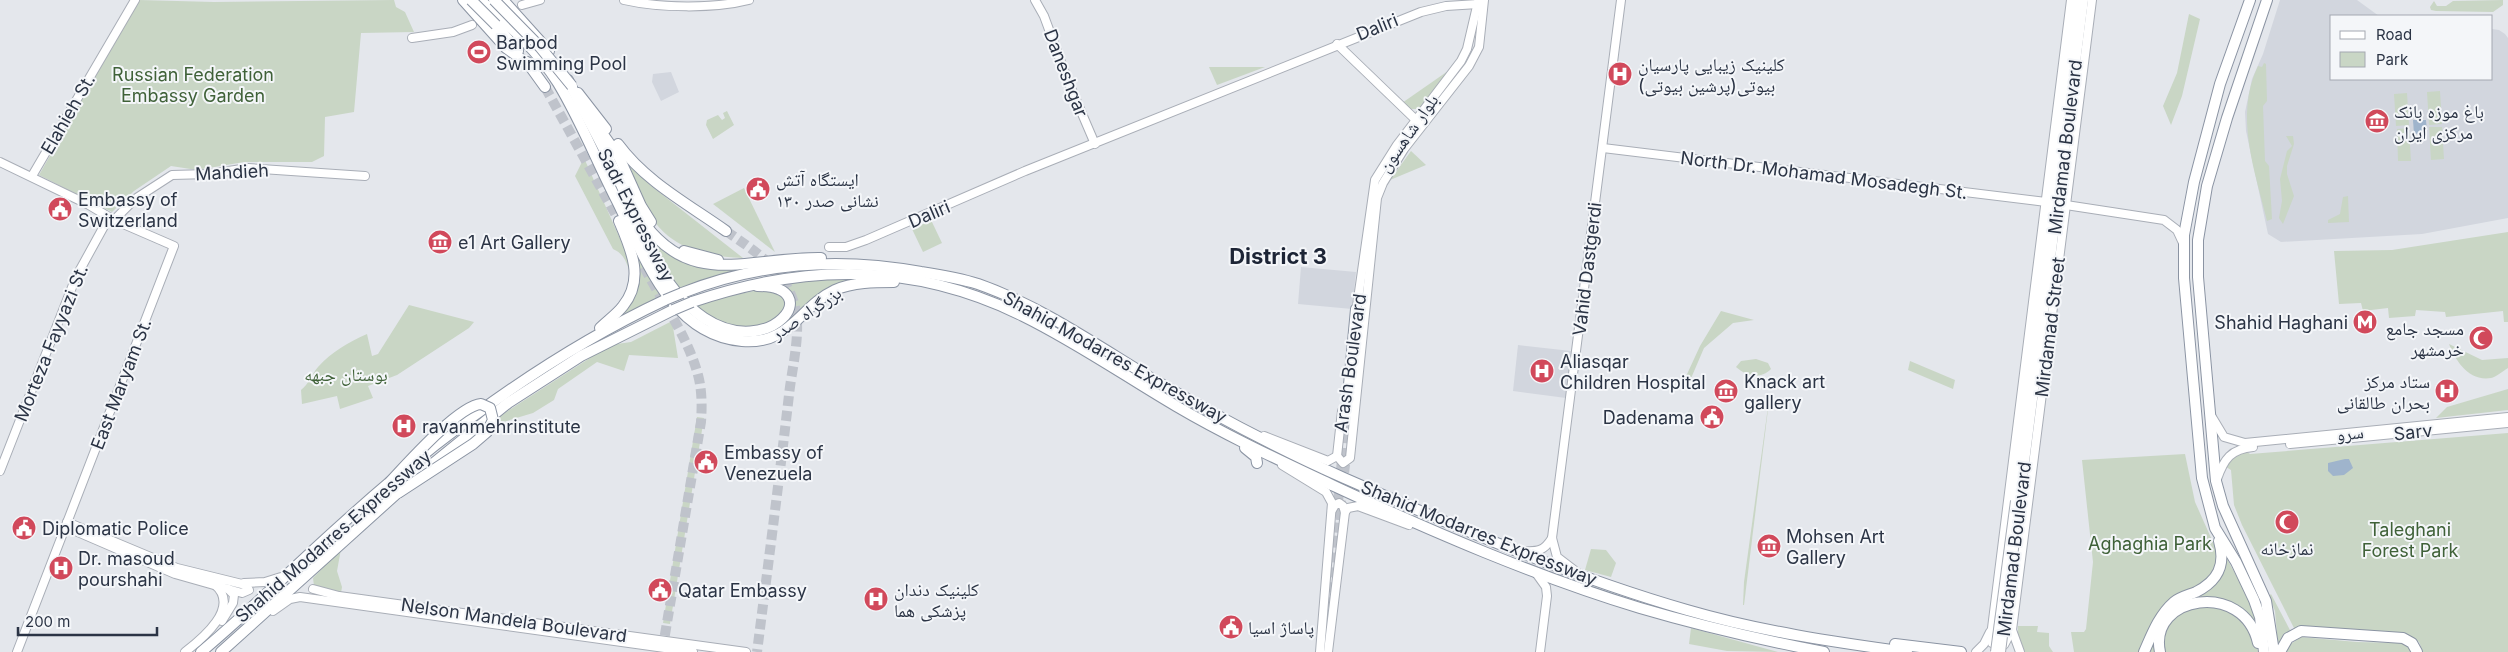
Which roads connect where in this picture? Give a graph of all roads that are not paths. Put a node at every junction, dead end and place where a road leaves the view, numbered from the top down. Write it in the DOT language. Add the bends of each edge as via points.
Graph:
graph roads {
  1 [pos="135,0"];
  2 [pos="463,0"];
  3 [pos="471,0"];
  4 [pos="480,0"];
  5 [pos="494,0"];
  6 [pos="503,0"];
  7 [pos="540,0"];
  8 [pos="624,0"];
  9 [pos="749,0"];
  10 [pos="1035,0"];
  11 [pos="1621,0"];
  12 [pos="2071,0"];
  13 [pos="2077,0"];
  14 [pos="2084,0"];
  15 [pos="2092,0"];
  16 [pos="2250,0"];
  17 [pos="2267,0"];
  18 [pos="522,5"];
  19 [pos="1482,5"];
  20 [pos="472,25"];
  21 [pos="499,29"];
  22 [pos="412,38"];
  23 [pos="1338,45"];
  24 [pos="538,58"];
  25 [pos="531,66"];
  26 [pos="572,86"];
  27 [pos="546,87"];
  28 [pos="1417,121"];
  29 [pos="1094,142"];
  30 [pos="1603,148"];
  31 [pos="2065,149"];
  32 [pos="1392,161"];
  33 [pos="0,162"];
  34 [pos="602,173"];
  35 [pos="32,176"];
  36 [pos="365,176"];
  37 [pos="618,178"];
  38 [pos="2068,181"];
  39 [pos="2046,202"];
  40 [pos="2066,205"];
  41 [pos="111,219"];
  42 [pos="726,231"];
  43 [pos="2183,243"];
  44 [pos="830,246"];
  45 [pos="2060,250"];
  46 [pos="736,263"];
  47 [pos="858,263"];
  48 [pos="2050,264"];
  49 [pos="1366,271"];
  50 [pos="920,282"];
  51 [pos="741,286"];
  52 [pos="2034,298"];
  53 [pos="1356,309"];
  54 [pos="2036,331"];
  55 [pos="592,336"];
  56 [pos="1361,362"];
  57 [pos="2209,410"];
  58 [pos="2508,417"];
  59 [pos="1349,418"];
  60 [pos="2508,423"];
  61 [pos="1218,428"];
  62 [pos="1250,432"];
  63 [pos="1266,453"];
  64 [pos="1337,456"];
  65 [pos="1257,463"];
  66 [pos="0,471"];
  67 [pos="2216,481"];
  68 [pos="390,483"];
  69 [pos="398,493"];
  70 [pos="2018,501"];
  71 [pos="1332,510"];
  72 [pos="1345,512"];
  73 [pos="66,525"];
  74 [pos="2215,528"];
  75 [pos="1444,536"];
  76 [pos="1552,538"];
  77 [pos="1515,550"];
  78 [pos="329,554"];
  79 [pos="2020,558"];
  80 [pos="2000,562"];
  81 [pos="292,571"];
  82 [pos="1535,572"];
  83 [pos="1582,575"];
  84 [pos="1998,580"];
  85 [pos="235,582"];
  86 [pos="215,584"];
  87 [pos="2017,584"];
  88 [pos="228,589"];
  89 [pos="313,589"];
  90 [pos="313,600"];
  91 [pos="228,604"];
  92 [pos="2002,620"];
  93 [pos="254,623"];
  94 [pos="1992,628"];
  95 [pos="549,629"];
  96 [pos="2012,630"];
  97 [pos="1792,634"];
  98 [pos="1327,638"];
  99 [pos="198,650"];
  100 [pos="17,652"];
  101 [pos="185,652"];
  102 [pos="190,652"];
  103 [pos="221,652"];
  104 [pos="693,652"];
  105 [pos="746,652"];
  106 [pos="1320,652"];
  107 [pos="1327,652"];
  108 [pos="1540,652"];
  109 [pos="1824,652"];
  110 [pos="1907,652"];
  111 [pos="1961,652"];
  112 [pos="1976,652"];
  113 [pos="1991,652"];
  114 [pos="1995,652"];
  115 [pos="2003,652"];
  116 [pos="2020,652"];
  117 [pos="2144,652"];
  118 [pos="2160,652"];
  119 [pos="2260,652"];
  120 [pos="2264,652"];
  121 [pos="2274,652"];
  122 [pos="2280,652"];
  123 [pos="2417,652"];
  1 -- 35 [label="main road, Elahieh St."];
  2 -- 25 [label="highway" via="506,48"];
  3 -- 21 [label="highway, bridge"];
  4 -- 24 [label="highway, Sadr Expressway"];
  5 -- 26 [label="highway, bridge" via="531,37"];
  6 -- 37 [label="highway, Sadr Expressway" via="529,27 561,69"];
  7 -- 18 [label="main road"];
  8 -- 9 [label="main road" via="646,5 708,5"];
  10 -- 29 [label="main road, Daneshgar"];
  11 -- 30 [label="main road, Vahid Dastgerdi"];
  12 -- 39 [label="main road, Mirdamad Street"];
  13 -- 54 [label="main road, Mirdamad Boulevard"];
  14 -- 31 [label="main road, Mirdamad Boulevard"];
  15 -- 38 [label="main road, Mirdamad Street"];
  16 -- 43 [label="highway" via="2220,84 2194,182"];
  17 -- 57 [label="highway" via="2207,186 2198,240"];
  19 -- 23 [label="main road, Daliri" via="1460,1 1430,6"];
  19 -- 28 [label="main road, بلوار شاهسون" via="1467,50"];
  19 -- 32 [label="main road, بلوار شاهسون" via="1479,47 1469,66"];
  20 -- 22 [label="main road" via="453,32"];
  21 -- 24 [label="highway"];
  21 -- 25 [label="highway"];
  23 -- 28 [label="main road"];
  23 -- 29 [label="main road, Daliri" via="1182,103"];
  24 -- 34 [label="highway, Sadr Expressway" via="556,80 574,111"];
  25 -- 27 [label="highway"];
  26 -- 42 [label="highway" via="640,170 654,183"];
  26 -- 46 [label="highway" via="619,157 641,206 660,234 682,250"];
  28 -- 32 [label="main road, بلوار شاهسون"];
  29 -- 44 [label="main road, Daliri" via="1028,167 866,240 846,247"];
  30 -- 39 [label="main road, North Dr. Mohamad Mosadegh St."];
  30 -- 76 [label="main road, Vahid Dastgerdi"];
  31 -- 38 [label="main road"];
  31 -- 48 [label="main road, Mirdamad Boulevard"];
  32 -- 49 [label="main road, بلوار شاهسون" via="1375,180 1371,196"];
  33 -- 35 [label="main road"];
  34 -- 50 [label="highway, بزرگراه صدر" via="664,290 687,317 712,334 742,341 768,339 790,327 834,290 864,283"];
  34 -- 55 [label="highway" via="629,244 635,271 634,286 628,299"];
  35 -- 41 [label="main road"];
  36 -- 41 [label="main road, Mahdieh" via="248,168 172,175 135,198"];
  37 -- 46 [label="highway" via="639,217 666,247 700,264"];
  37 -- 51 [label="highway, Sadr Expressway" via="659,266 682,299 695,311 729,329 751,331 772,327 788,314 790,304 787,295 778,289"];
  38 -- 40 [label="main road, Mirdamad Street"];
  39 -- 52 [label="main road, Mirdamad Street"];
  40 -- 43 [label="main road" via="2164,220 2177,230"];
  40 -- 45 [label="main road, Mirdamad Street"];
  41 -- 66 [label="main road, Morteza Fayyazi St." via="76,277"];
  41 -- 73 [label="main road, East Maryam St." via="174,246"];
  43 -- 74 [label="highway" via="2198,450"];
  45 -- 48 [label="main road"];
  45 -- 79 [label="main road, Mirdamad Street"];
  46 -- 47 [label="highway" via="820,258"];
  47 -- 55 [label="highway, Shahid Modarres Expressway, bridge" via="795,266 703,285"];
  47 -- 62 [label="highway, Shahid Modarres Expressway" via="961,279 996,291 1048,317 1184,398"];
  48 -- 70 [label="main road, Mirdamad Boulevard"];
  49 -- 53 [label="main road, Arash Boulevard"];
  49 -- 56 [label="main road, Arash Boulevard"];
  50 -- 51 [label="highway, Shahid Modarres Expressway" via="886,276 827,273"];
  50 -- 61 [label="highway, Shahid Modarres Expressway" via="974,295 1022,316"];
  51 -- 69 [label="highway, Shahid Modarres Expressway, bridge" via="673,310 580,356 508,404"];
  52 -- 54 [label="main road"];
  52 -- 80 [label="main road, Mirdamad Street"];
  53 -- 59 [label="highway"];
  53 -- 64 [label="main road, Arash Boulevard"];
  54 -- 70 [label="main road, Mirdamad Boulevard"];
  55 -- 68 [label="highway, Shahid Modarres Expressway" via="501,395"];
  56 -- 59 [label="main road, Arash Boulevard"];
  56 -- 64 [label="main road, Arash Boulevard" via="1350,458 1343,463"];
  57 -- 58 [label="main road, سرو" via="2224,437 2245,443"];
  57 -- 67 [label="highway"];
  60 -- 67 [label="main road, Sarv" via="2245,448 2234,451 2227,458"];
  61 -- 63 [label="highway, Shahid Modarres Expressway"];
  61 -- 65 [label="highway" via="1252,453"];
  62 -- 64 [label="main road" via="1328,461"];
  62 -- 77 [label="highway, Shahid Modarres Expressway" via="1338,476"];
  63 -- 71 [label="main road" via="1326,492 1330,496"];
  63 -- 75 [label="highway, Shahid Modarres Expressway"];
  67 -- 121 [label="highway" via="2223,506 2266,601"];
  68 -- 69 [label="highway, bridge" via="412,458 466,409 481,404 490,408 493,420 482,438"];
  68 -- 81 [label="highway, Shahid Modarres Expressway"];
  69 -- 78 [label="highway, Shahid Modarres Expressway"];
  70 -- 92 [label="main road, Mirdamad Boulevard, bridge"];
  71 -- 72 [label="main road" via="1339,503"];
  71 -- 106 [label="main road"];
  72 -- 75 [label="main road" via="1358,506"];
  72 -- 107 [label="main road"];
  73 -- 85 [label="main road" via="177,568"];
  73 -- 86 [label="main road" via="175,574"];
  73 -- 100 [label="main road, East Maryam St."];
  74 -- 117 [label="highway" via="2222,557 2218,574 2201,589 2175,601 2159,620"];
  74 -- 120 [label="highway" via="2254,600 2260,617"];
  75 -- 82 [label="highway, Shahid Modarres Expressway"];
  76 -- 77 [label="main road" via="1540,551"];
  76 -- 83 [label="main road" via="1557,557"];
  77 -- 83 [label="highway, Shahid Modarres Expressway"];
  78 -- 89 [label="main road" via="311,576"];
  78 -- 93 [label="highway, Shahid Modarres Expressway"];
  79 -- 80 [label="main road" via="2010,567"];
  79 -- 87 [label="main road, Mirdamad Street"];
  80 -- 84 [label="main road, Mirdamad Street"];
  81 -- 85 [label="main road" via="265,582"];
  81 -- 99 [label="highway, Shahid Modarres Expressway"];
  82 -- 108 [label="main road" via="1546,587"];
  82 -- 109 [label="highway, Shahid Modarres Expressway" via="1674,618"];
  83 -- 97 [label="highway, Shahid Modarres Expressway" via="1688,610"];
  84 -- 87 [label="main road" via="2009,576"];
  84 -- 94 [label="main road, Mirdamad Street"];
  85 -- 88 [label="main road" via="248,586 248,591"];
  86 -- 88 [label="main road"];
  86 -- 91 [label="main road"];
  87 -- 96 [label="main road, Mirdamad Street"];
  88 -- 91 [label="main road" via="234,594"];
  89 -- 90 [label="main road" via="307,593"];
  89 -- 95 [label="main road, Nelson Mandela Boulevard" via="339,596"];
  90 -- 93 [label="main road, Nelson Mandela Boulevard" via="298,597 288,600"];
  90 -- 95 [label="main road, Nelson Mandela Boulevard"];
  91 -- 99 [label="main road"];
  92 -- 113 [label="main road, bridge"];
  92 -- 114 [label="main road, Mirdamad Boulevard, bridge"];
  92 -- 115 [label="main road, Mirdamad Boulevard, bridge"];
  93 -- 103 [label="highway, Shahid Modarres Expressway"];
  94 -- 96 [label="main road" via="1992,641 1999,646 2006,643"];
  94 -- 112 [label="main road"];
  95 -- 104 [label="main road, Nelson Mandela Boulevard"];
  95 -- 105 [label="main road, Nelson Mandela Boulevard"];
  96 -- 116 [label="main road, Mirdamad Street"];
  97 -- 110 [label="highway, Shahid Modarres Expressway"];
  97 -- 111 [label="highway" via="1818,634"];
  98 -- 107 [label="main road"];
  99 -- 101 [label="main road"];
  99 -- 102 [label="main road"];
  118 -- 119 [label="highway" via="2160,636 2170,617 2185,606 2205,601 2223,603 2244,615 2255,630"];
  122 -- 123 [label="highway" via="2284,641 2292,634 2308,631 2403,638 2412,643"];
}
